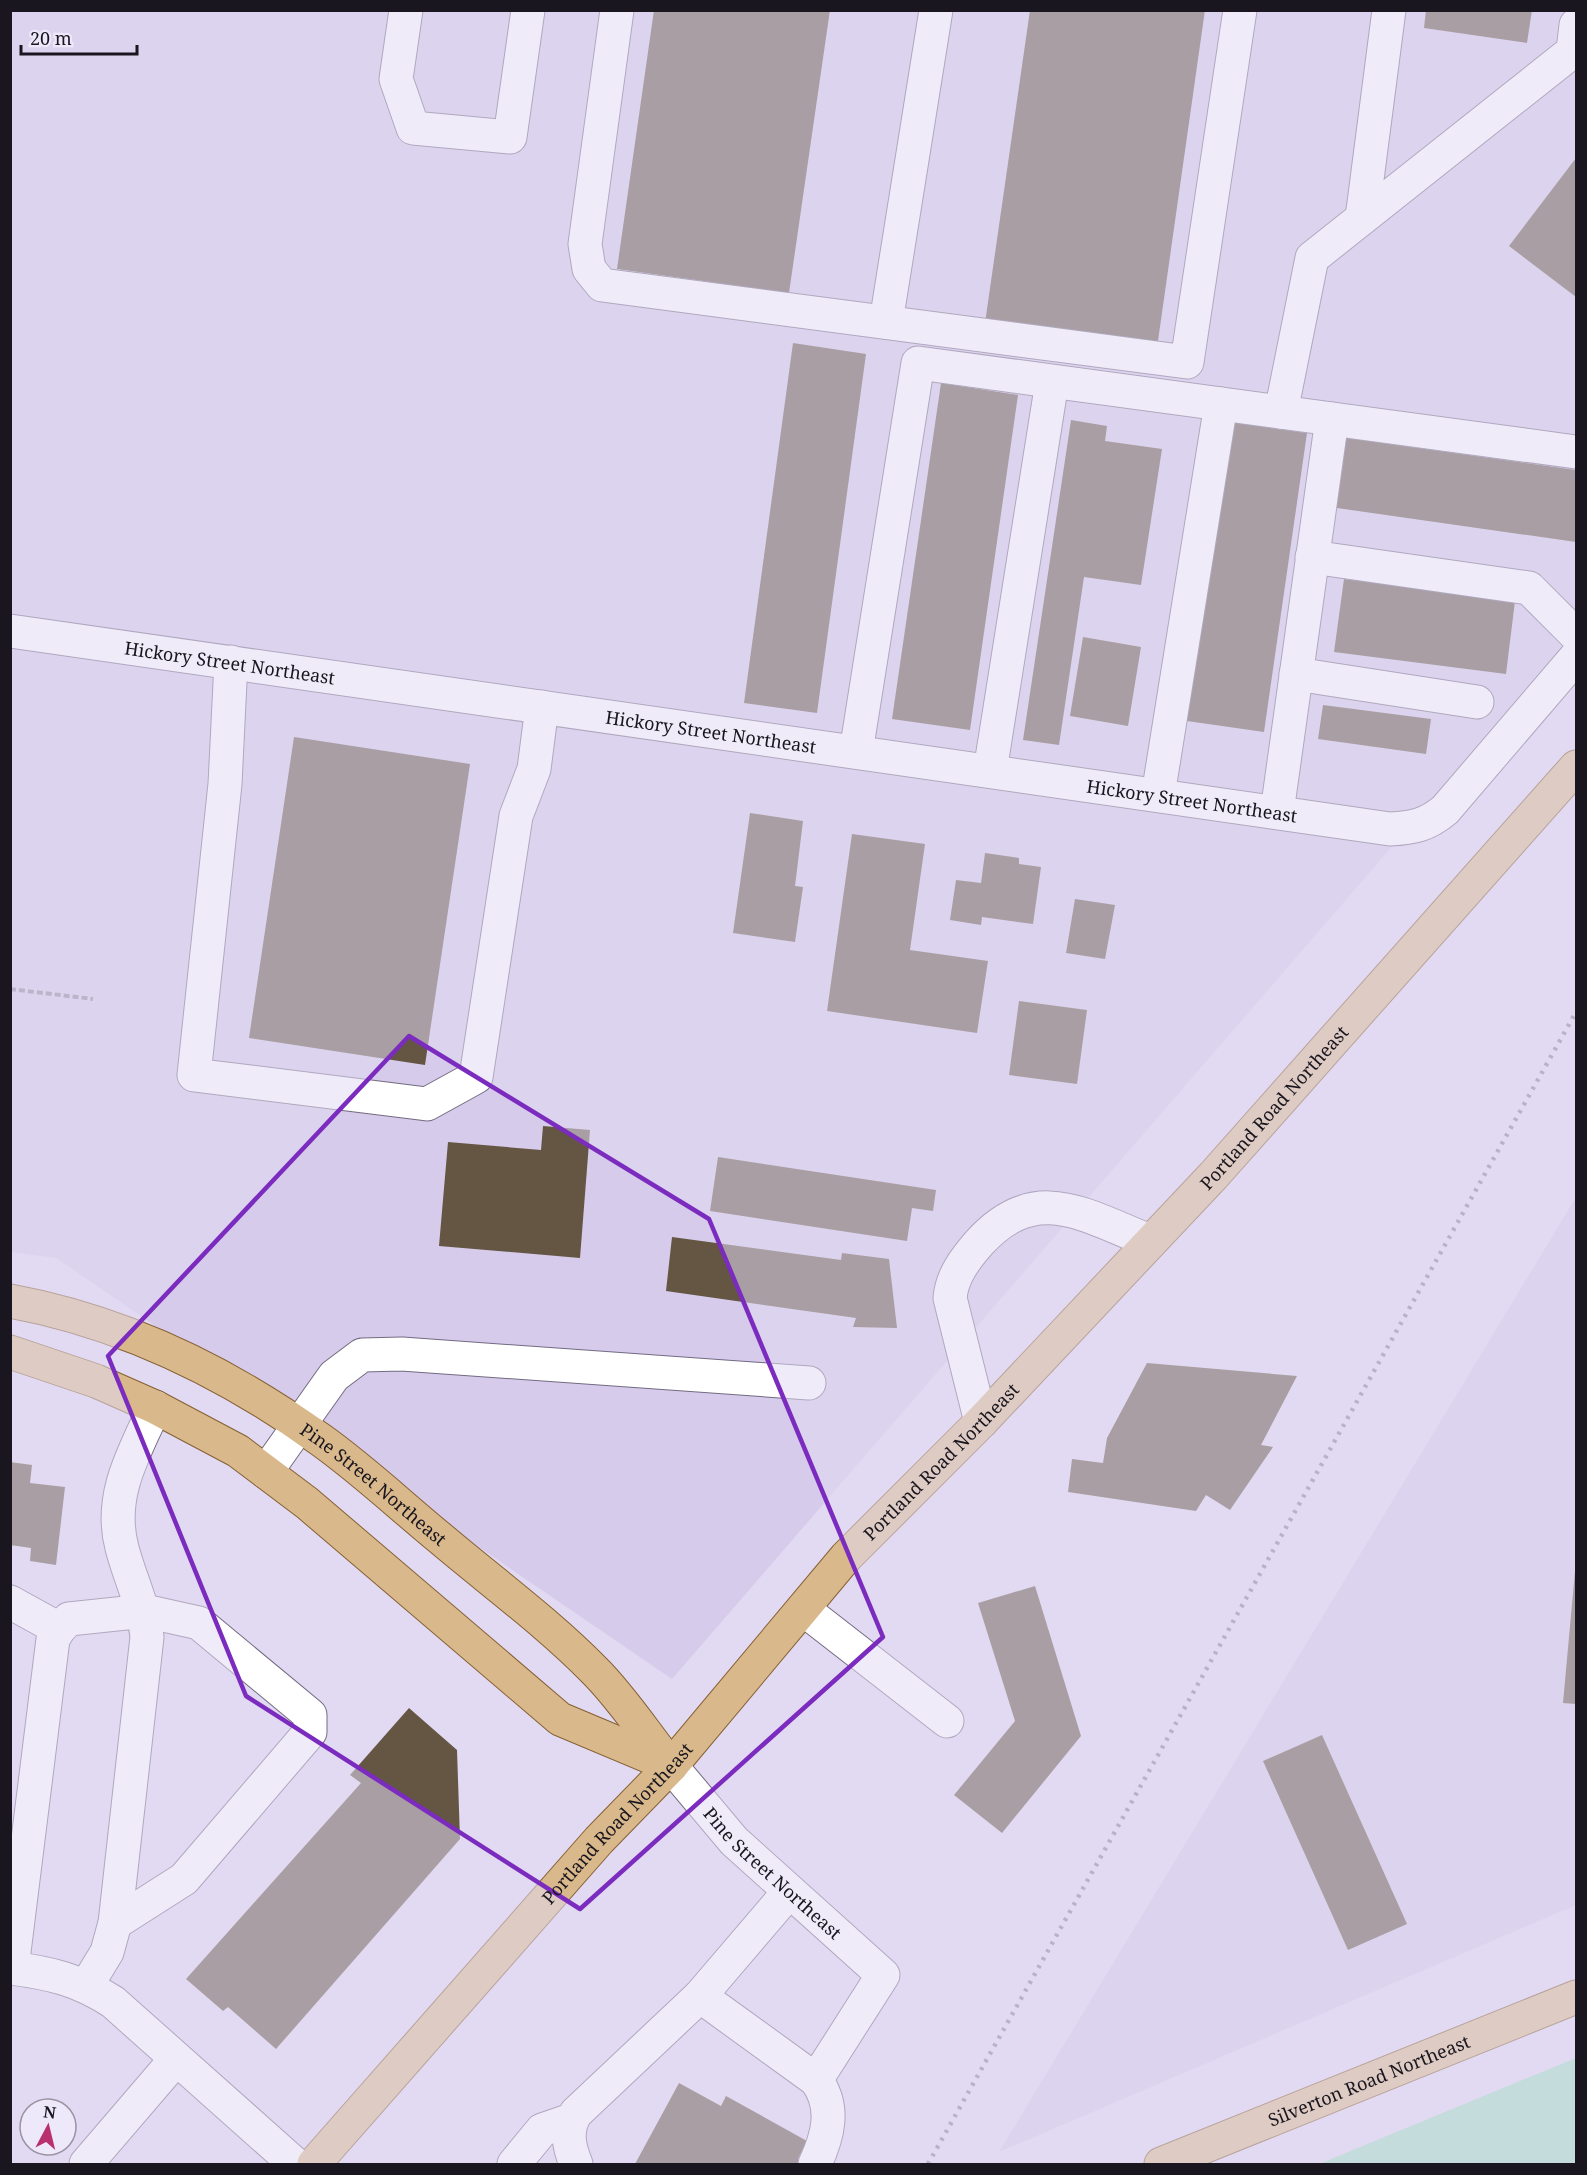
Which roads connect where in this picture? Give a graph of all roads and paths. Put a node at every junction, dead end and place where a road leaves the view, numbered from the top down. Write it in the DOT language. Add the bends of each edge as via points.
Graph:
graph roads {
  1 [pos="406,10"];
  2 [pos="528,10"];
  3 [pos="617,10"];
  4 [pos="936,10"];
  5 [pos="1240,10"];
  6 [pos="1389,10"];
  7 [pos="1576,25"];
  8 [pos="1362,218"];
  9 [pos="886,322"];
  10 [pos="1052,381"];
  11 [pos="1221,404"];
  12 [pos="1281,412"];
  13 [pos="1332,419"];
  14 [pos="1576,452"];
  15 [pos="1312,557"];
  16 [pos="10,631"];
  17 [pos="1576,634"];
  18 [pos="1576,657"];
  19 [pos="231,662"];
  20 [pos="1296,674"];
  21 [pos="1477,702"];
  22 [pos="542,707"];
  23 [pos="856,752"];
  24 [pos="1576,767"];
  25 [pos="990,771"];
  26 [pos="1158,795"];
  27 [pos="1277,812"];
  28 [pos="10,989"];
  29 [pos="93,999"];
  30 [pos="1150,1241"];
  31 [pos="10,1301"];
  32 [pos="10,1352"];
  33 [pos="808,1383"];
  34 [pos="155,1407"];
  35 [pos="981,1422"];
  36 [pos="297,1424"];
  37 [pos="266,1472"];
  38 [pos="10,1602"];
  39 [pos="803,1609"];
  40 [pos="145,1611"];
  41 [pos="59,1629"];
  42 [pos="947,1721"];
  43 [pos="671,1766"];
  44 [pos="788,1893"];
  45 [pos="116,1923"];
  46 [pos="11,1968"];
  47 [pos="87,1985"];
  48 [pos="700,1996"];
  49 [pos="1576,1996"];
  50 [pos="176,2059"];
  51 [pos="816,2080"];
  52 [pos="571,2120"];
  53 [pos="86,2164"];
  54 [pos="295,2164"];
  55 [pos="314,2164"];
  56 [pos="514,2164"];
  57 [pos="576,2164"];
  58 [pos="815,2164"];
  59 [pos="1161,2164"];
  1 -- 2 [label="street" via="396,79 413,128 510,137"];
  3 -- 9 [label="street" via="585,244 589,269 602,285"];
  4 -- 9 [label="street"];
  5 -- 9 [label="street" via="1187,362"];
  6 -- 8 [label="street"];
  7 -- 8 [label="street" via="1573,51"];
  8 -- 12 [label="street" via="1312,258"];
  10 -- 11 [label="street"];
  10 -- 23 [label="street" via="918,363"];
  10 -- 25 [label="street"];
  11 -- 12 [label="street"];
  11 -- 26 [label="street"];
  12 -- 13 [label="street"];
  13 -- 14 [label="street"];
  13 -- 15 [label="street"];
  15 -- 17 [label="street" via="1529,588"];
  15 -- 20 [label="street"];
  16 -- 19 [label="street, Hickory Street Northeast"];
  18 -- 27 [label="street, Hickory Street Northeast" via="1430,823 1390,829"];
  19 -- 22 [label="street, Hickory Street Northeast"];
  19 -- 22 [label="street" via="225,784 194,1075 427,1104 476,1077 516,816 534,769"];
  20 -- 21 [label="street"];
  20 -- 27 [label="street"];
  22 -- 23 [label="street, Hickory Street Northeast"];
  23 -- 25 [label="street, Hickory Street Northeast"];
  24 -- 30 [label="main road, Portland Road Northeast" via="1213,1176"];
  25 -- 26 [label="street, Hickory Street Northeast"];
  26 -- 27 [label="street, Hickory Street Northeast"];
  28 -- 29 [label="path"];
  30 -- 35 [label="main road, Portland Road Northeast"];
  30 -- 35 [label="street" via="1047,1206 1010,1216 982,1241 951,1283 950,1298"];
  31 -- 36 [label="main road, Pine Street Northeast" via="100,1322 165,1349 209,1370"];
  32 -- 34 [label="main road, Pine Street Northeast" via="96,1381"];
  33 -- 36 [label="street" via="402,1354 362,1355 334,1376"];
  34 -- 37 [label="main road, Pine Street Northeast" via="238,1451"];
  34 -- 40 [label="street" via="122,1481 116,1512 121,1545"];
  35 -- 39 [label="main road, Portland Road Northeast" via="846,1557"];
  36 -- 37 [label="street"];
  36 -- 43 [label="main road, Pine Street Northeast" via="381,1488 596,1671"];
  37 -- 43 [label="main road, Pine Street Northeast" via="560,1719"];
  38 -- 41 [label="street"];
  39 -- 42 [label="street"];
  39 -- 43 [label="main road, Portland Road Northeast"];
  40 -- 41 [label="street" via="69,1619"];
  40 -- 45 [label="street" via="147,1637"];
  40 -- 45 [label="street" via="199,1623 310,1715 310,1732 184,1879"];
  41 -- 46 [label="street" via="53,1639"];
  43 -- 44 [label="street, Pine Street Northeast" via="722,1829"];
  43 -- 55 [label="main road, Portland Road Northeast" via="599,1840"];
  44 -- 48 [label="street"];
  44 -- 51 [label="street, Pine Street Northeast" via="883,1975"];
  45 -- 47 [label="street" via="107,1952"];
  46 -- 47 [label="street"];
  47 -- 50 [label="street" via="113,2002"];
  48 -- 51 [label="street"];
  48 -- 52 [label="street"];
  49 -- 59 [label="main road, Silverton Road Northeast"];
  50 -- 53 [label="street"];
  50 -- 54 [label="street"];
  51 -- 58 [label="street" via="826,2094 828,2128"];
  52 -- 56 [label="street" via="542,2130"];
  52 -- 57 [label="street" via="570,2149"];
}
